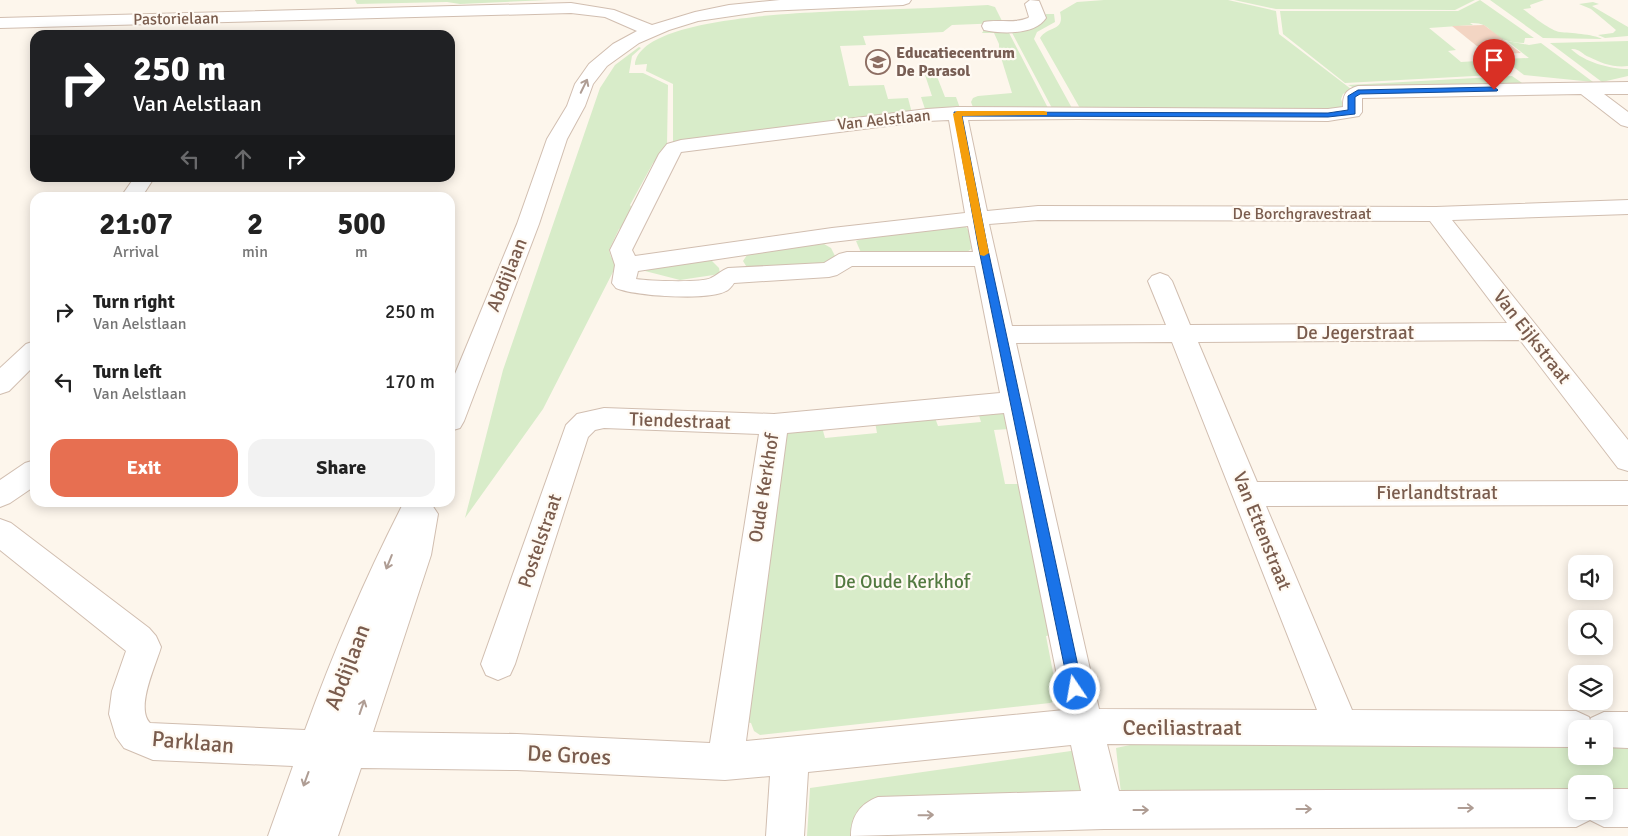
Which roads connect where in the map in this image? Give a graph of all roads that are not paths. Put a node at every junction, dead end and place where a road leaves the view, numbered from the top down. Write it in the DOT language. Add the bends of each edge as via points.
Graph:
graph roads {
  1 [pos="306,0"];
  2 [pos="784,0"];
  3 [pos="904,0"];
  4 [pos="1015,2"];
  5 [pos="1041,2"];
  6 [pos="291,16"];
  7 [pos="0,23"];
  8 [pos="990,26"];
  9 [pos="641,27"];
  10 [pos="278,30"];
  11 [pos="1585,88"];
  12 [pos="1628,88"];
  13 [pos="957,114"];
  14 [pos="1628,121"];
  15 [pos="1628,208"];
  16 [pos="1436,214"];
  17 [pos="977,218"];
  18 [pos="836,235"];
  19 [pos="724,250"];
  20 [pos="847,259"];
  21 [pos="985,259"];
  22 [pos="627,265"];
  23 [pos="728,276"];
  24 [pos="1160,282"];
  25 [pos="1527,331"];
  26 [pos="1182,334"];
  27 [pos="1001,335"];
  28 [pos="30,355"];
  29 [pos="0,384"];
  30 [pos="1015,402"];
  31 [pos="455,408"];
  32 [pos="587,420"];
  33 [pos="774,424"];
  34 [pos="1628,460"];
  35 [pos="30,474"];
  36 [pos="1628,493"];
  37 [pos="1247,494"];
  38 [pos="0,495"];
  39 [pos="416,507"];
  40 [pos="424,507"];
  41 [pos="0,532"];
  42 [pos="498,664"];
  43 [pos="1083,726"];
  44 [pos="1342,728"];
  45 [pos="1568,729"];
  46 [pos="1613,730"];
  47 [pos="1628,730"];
  48 [pos="332,749"];
  49 [pos="790,755"];
  50 [pos="725,762"];
  51 [pos="1568,808"];
  52 [pos="1613,808"];
  53 [pos="1628,808"];
  54 [pos="1104,810"];
  55 [pos="874,826"];
  56 [pos="287,836"];
  57 [pos="319,836"];
  58 [pos="785,836"];
  1 -- 6 [label="street"];
  2 -- 9 [label="street" via="673,11"];
  3 -- 9 [label="street" via="723,10"];
  4 -- 5 [label="street"];
  5 -- 8 [label="street" via="1035,22"];
  6 -- 7 [label="street, Pastorielaan"];
  6 -- 9 [label="street, Pastorielaan" via="571,8 599,11"];
  6 -- 10 [label="street"];
  9 -- 31 [label="street, Abdijlaan" via="632,39 595,69 562,129"];
  11 -- 12 [label="street, Van Aelstlaan"];
  11 -- 13 [label="street, Van Aelstlaan" via="1358,92 1352,96 1352,112 1328,115"];
  11 -- 14 [label="street"];
  13 -- 17 [label="street"];
  13 -- 22 [label="street, Van Aelstlaan" via="927,115 674,148 668,154 621,250"];
  15 -- 16 [label="street, De Borchgravestraat"];
  16 -- 17 [label="street, De Borchgravestraat" via="1038,213"];
  16 -- 25 [label="street, Van Eijkstraat"];
  17 -- 18 [label="street, De Borchgravestraat"];
  17 -- 21 [label="street"];
  18 -- 19 [label="street, De Borchgravestraat"];
  18 -- 20 [label="street"];
  19 -- 22 [label="street, De Borchgravestraat"];
  19 -- 23 [label="street"];
  20 -- 21 [label="street"];
  20 -- 23 [label="street" via="829,270"];
  21 -- 27 [label="street"];
  22 -- 23 [label="street" via="624,283 643,289 717,286"];
  24 -- 26 [label="street"];
  25 -- 26 [label="street, De Jegerstraat"];
  25 -- 34 [label="street, Van Eijkstraat"];
  26 -- 27 [label="street, De Jegerstraat"];
  26 -- 37 [label="street, Van Ettenstraat"];
  27 -- 30 [label="street"];
  28 -- 29 [label="street"];
  30 -- 33 [label="street, Oude Kerkhof"];
  30 -- 43 [label="street"];
  32 -- 33 [label="street, Tiendestraat"];
  32 -- 42 [label="street, Postelstraat" via="576,432"];
  33 -- 50 [label="street, Oude Kerkhof"];
  35 -- 38 [label="street"];
  36 -- 37 [label="street, Fierlandtstraat"];
  37 -- 44 [label="street, Van Ettenstraat"];
  39 -- 48 [label="street, Abdijlaan, one-way" via="393,554 338,688"];
  48 -- 40 [label="street, Abdijlaan, one-way" via="415,555"];
  41 -- 48 [label="street, Parklaan" via="144,647 128,696 127,719 136,735 153,742"];
  43 -- 44 [label="street, Ceciliastraat"];
  43 -- 49 [label="street, Ceciliastraat"];
  43 -- 54 [label="street"];
  44 -- 45 [label="street, Ceciliastraat"];
  46 -- 47 [label="street"];
  48 -- 50 [label="street, De Groes" via="516,752"];
  48 -- 56 [label="street, Abdijlaan, one-way"];
  48 -- 57 [label="street, Abdijlaan"];
  49 -- 50 [label="street, De Groes"];
  49 -- 58 [label="street"];
  54 -- 51 [label="street, one-way"];
  52 -- 53 [label="street"];
  55 -- 54 [label="street, one-way"];
}
